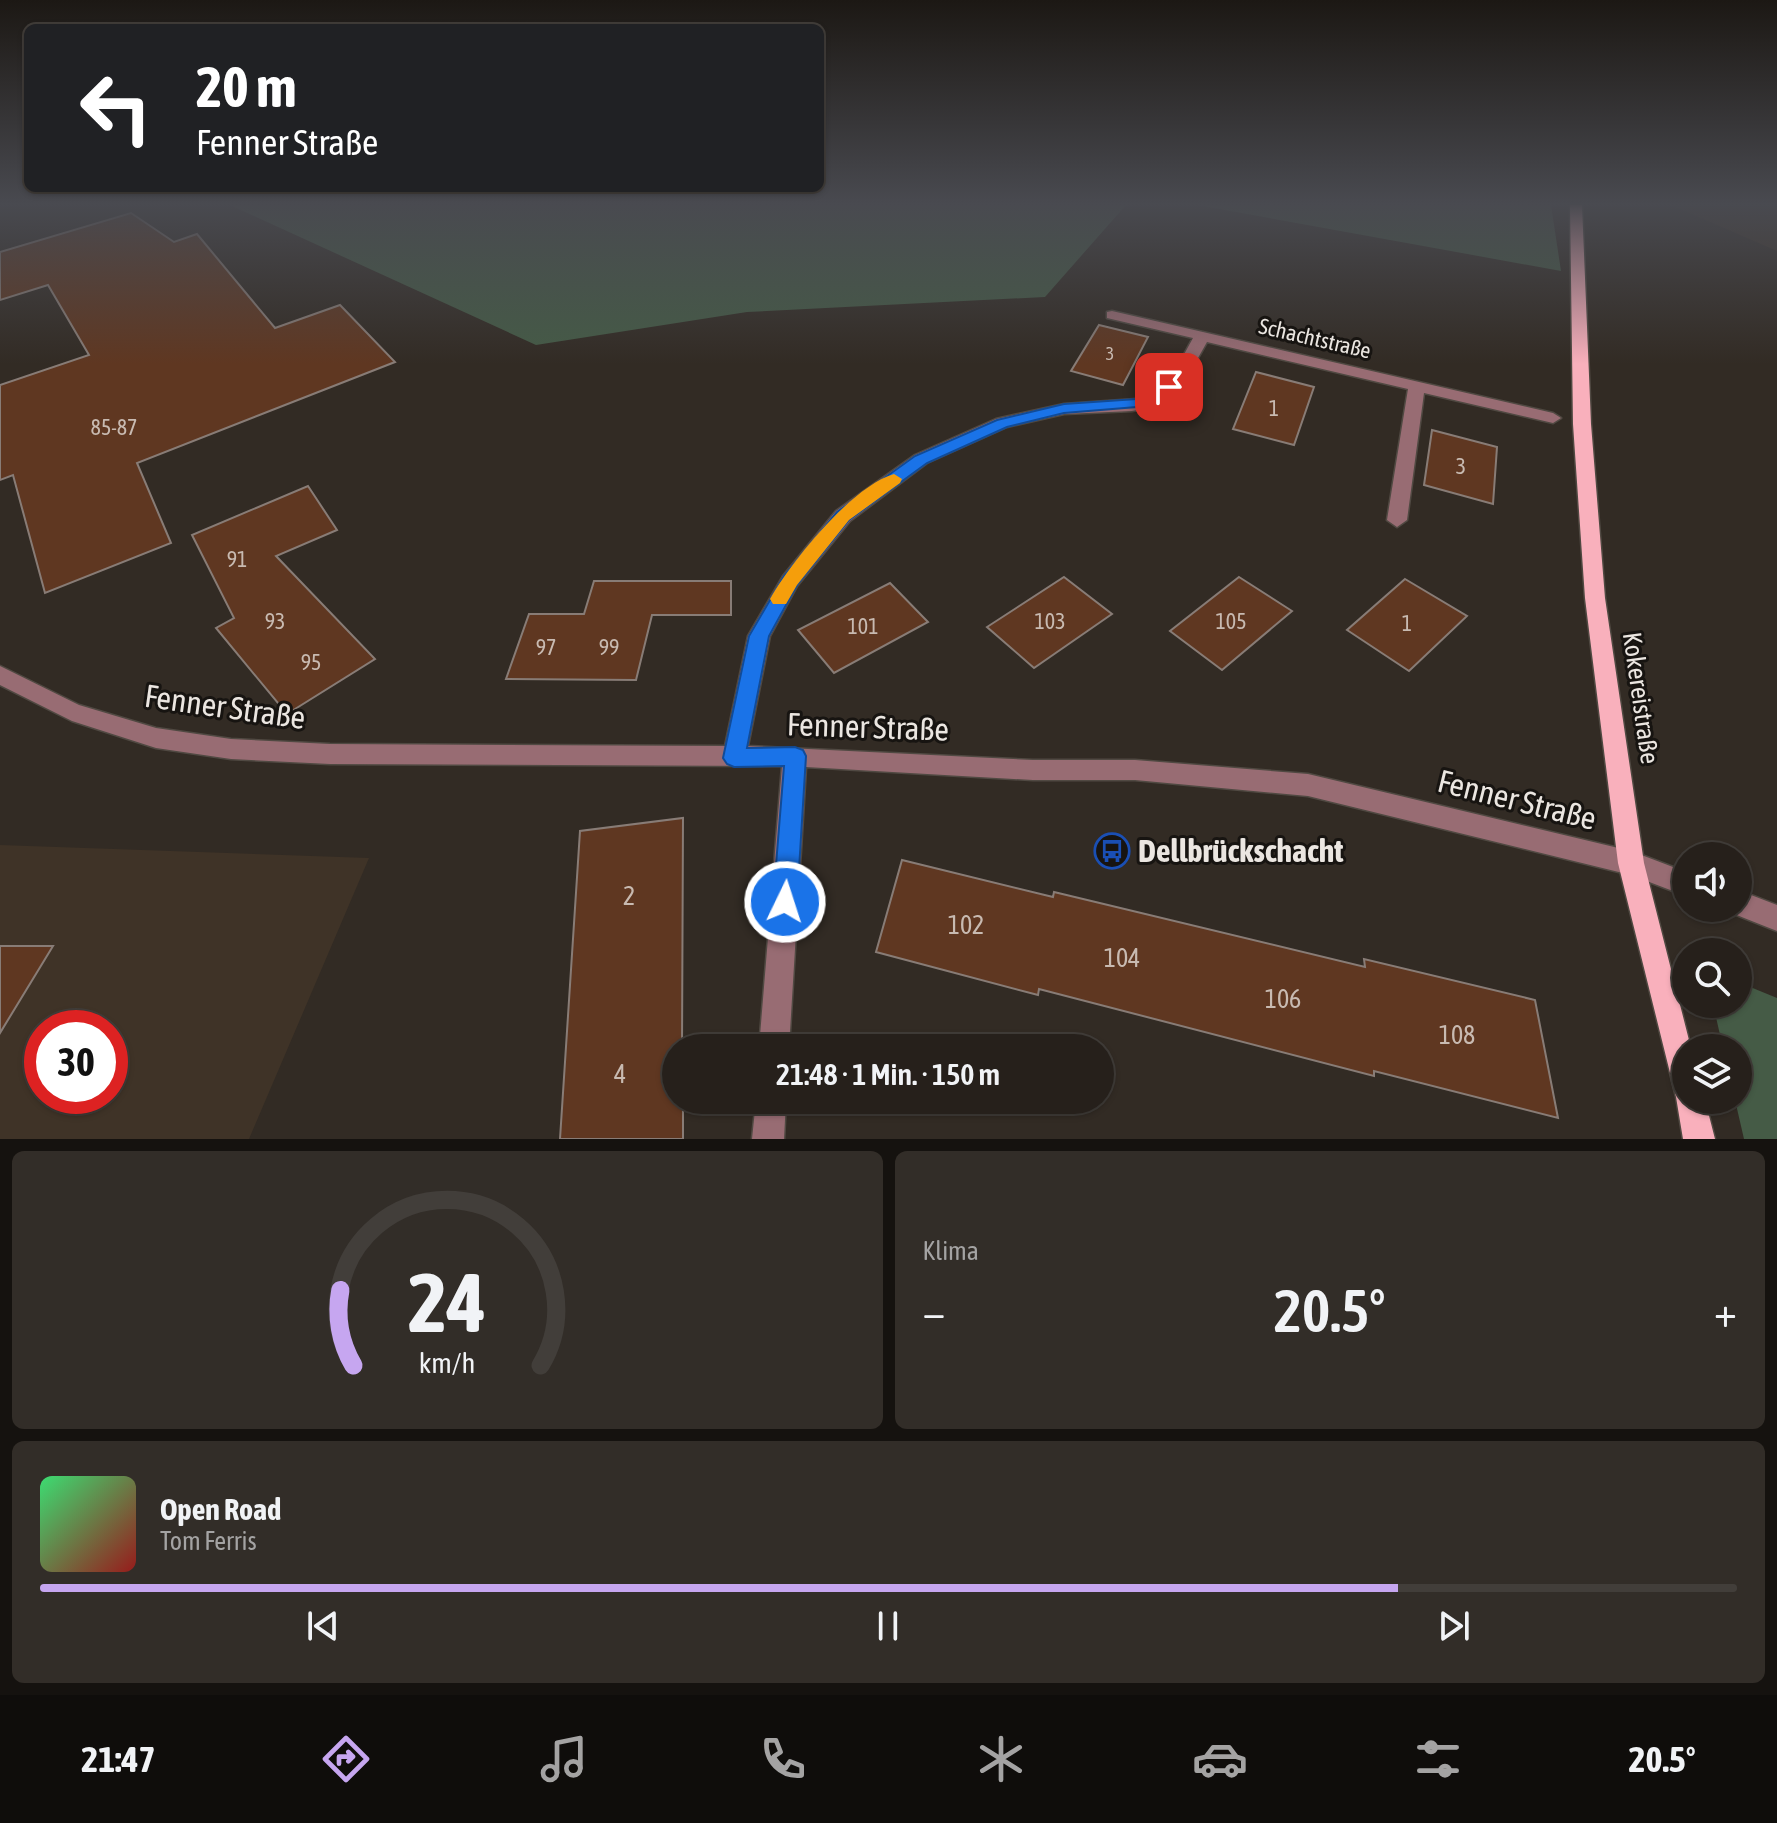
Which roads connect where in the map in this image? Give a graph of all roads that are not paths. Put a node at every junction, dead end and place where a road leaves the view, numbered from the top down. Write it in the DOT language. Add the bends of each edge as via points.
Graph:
graph roads {
  1 [pos="1577,258"];
  2 [pos="1112,315"];
  3 [pos="1202,336"];
  4 [pos="1417,386"];
  5 [pos="1553,418"];
  6 [pos="1397,520"];
  7 [pos="0,675"];
  8 [pos="795,756"];
  9 [pos="734,758"];
  10 [pos="1631,863"];
  11 [pos="1672,879"];
  12 [pos="1752,908"];
  13 [pos="1777,918"];
  14 [pos="775,1034"];
  15 [pos="1673,1034"];
  16 [pos="770,1114"];
  17 [pos="1693,1114"];
  18 [pos="768,1139"];
  19 [pos="1699,1139"];
  1 -- 10 [label="main road, Kokereistraße" via="1582,424 1595,598"];
  2 -- 3 [label="street, Schachtstraße"];
  3 -- 4 [label="street, Schachtstraße"];
  3 -- 9 [label="street" via="1183,371 1156,402 1064,409 1002,423 921,459 843,516 790,581 759,636"];
  4 -- 5 [label="street, Schachtstraße"];
  4 -- 6 [label="street"];
  7 -- 9 [label="street, Fenner Straße" via="72,712 156,738 231,749"];
  8 -- 9 [label="street, Fenner Straße"];
  8 -- 10 [label="street, Fenner Straße" via="1033,770 1135,770 1308,785"];
  8 -- 14 [label="street"];
  10 -- 11 [label="street, Fenner Straße"];
  10 -- 15 [label="main road, Kokereistraße"];
  12 -- 13 [label="street"];
  16 -- 18 [label="street"];
  17 -- 19 [label="main road"];
}
